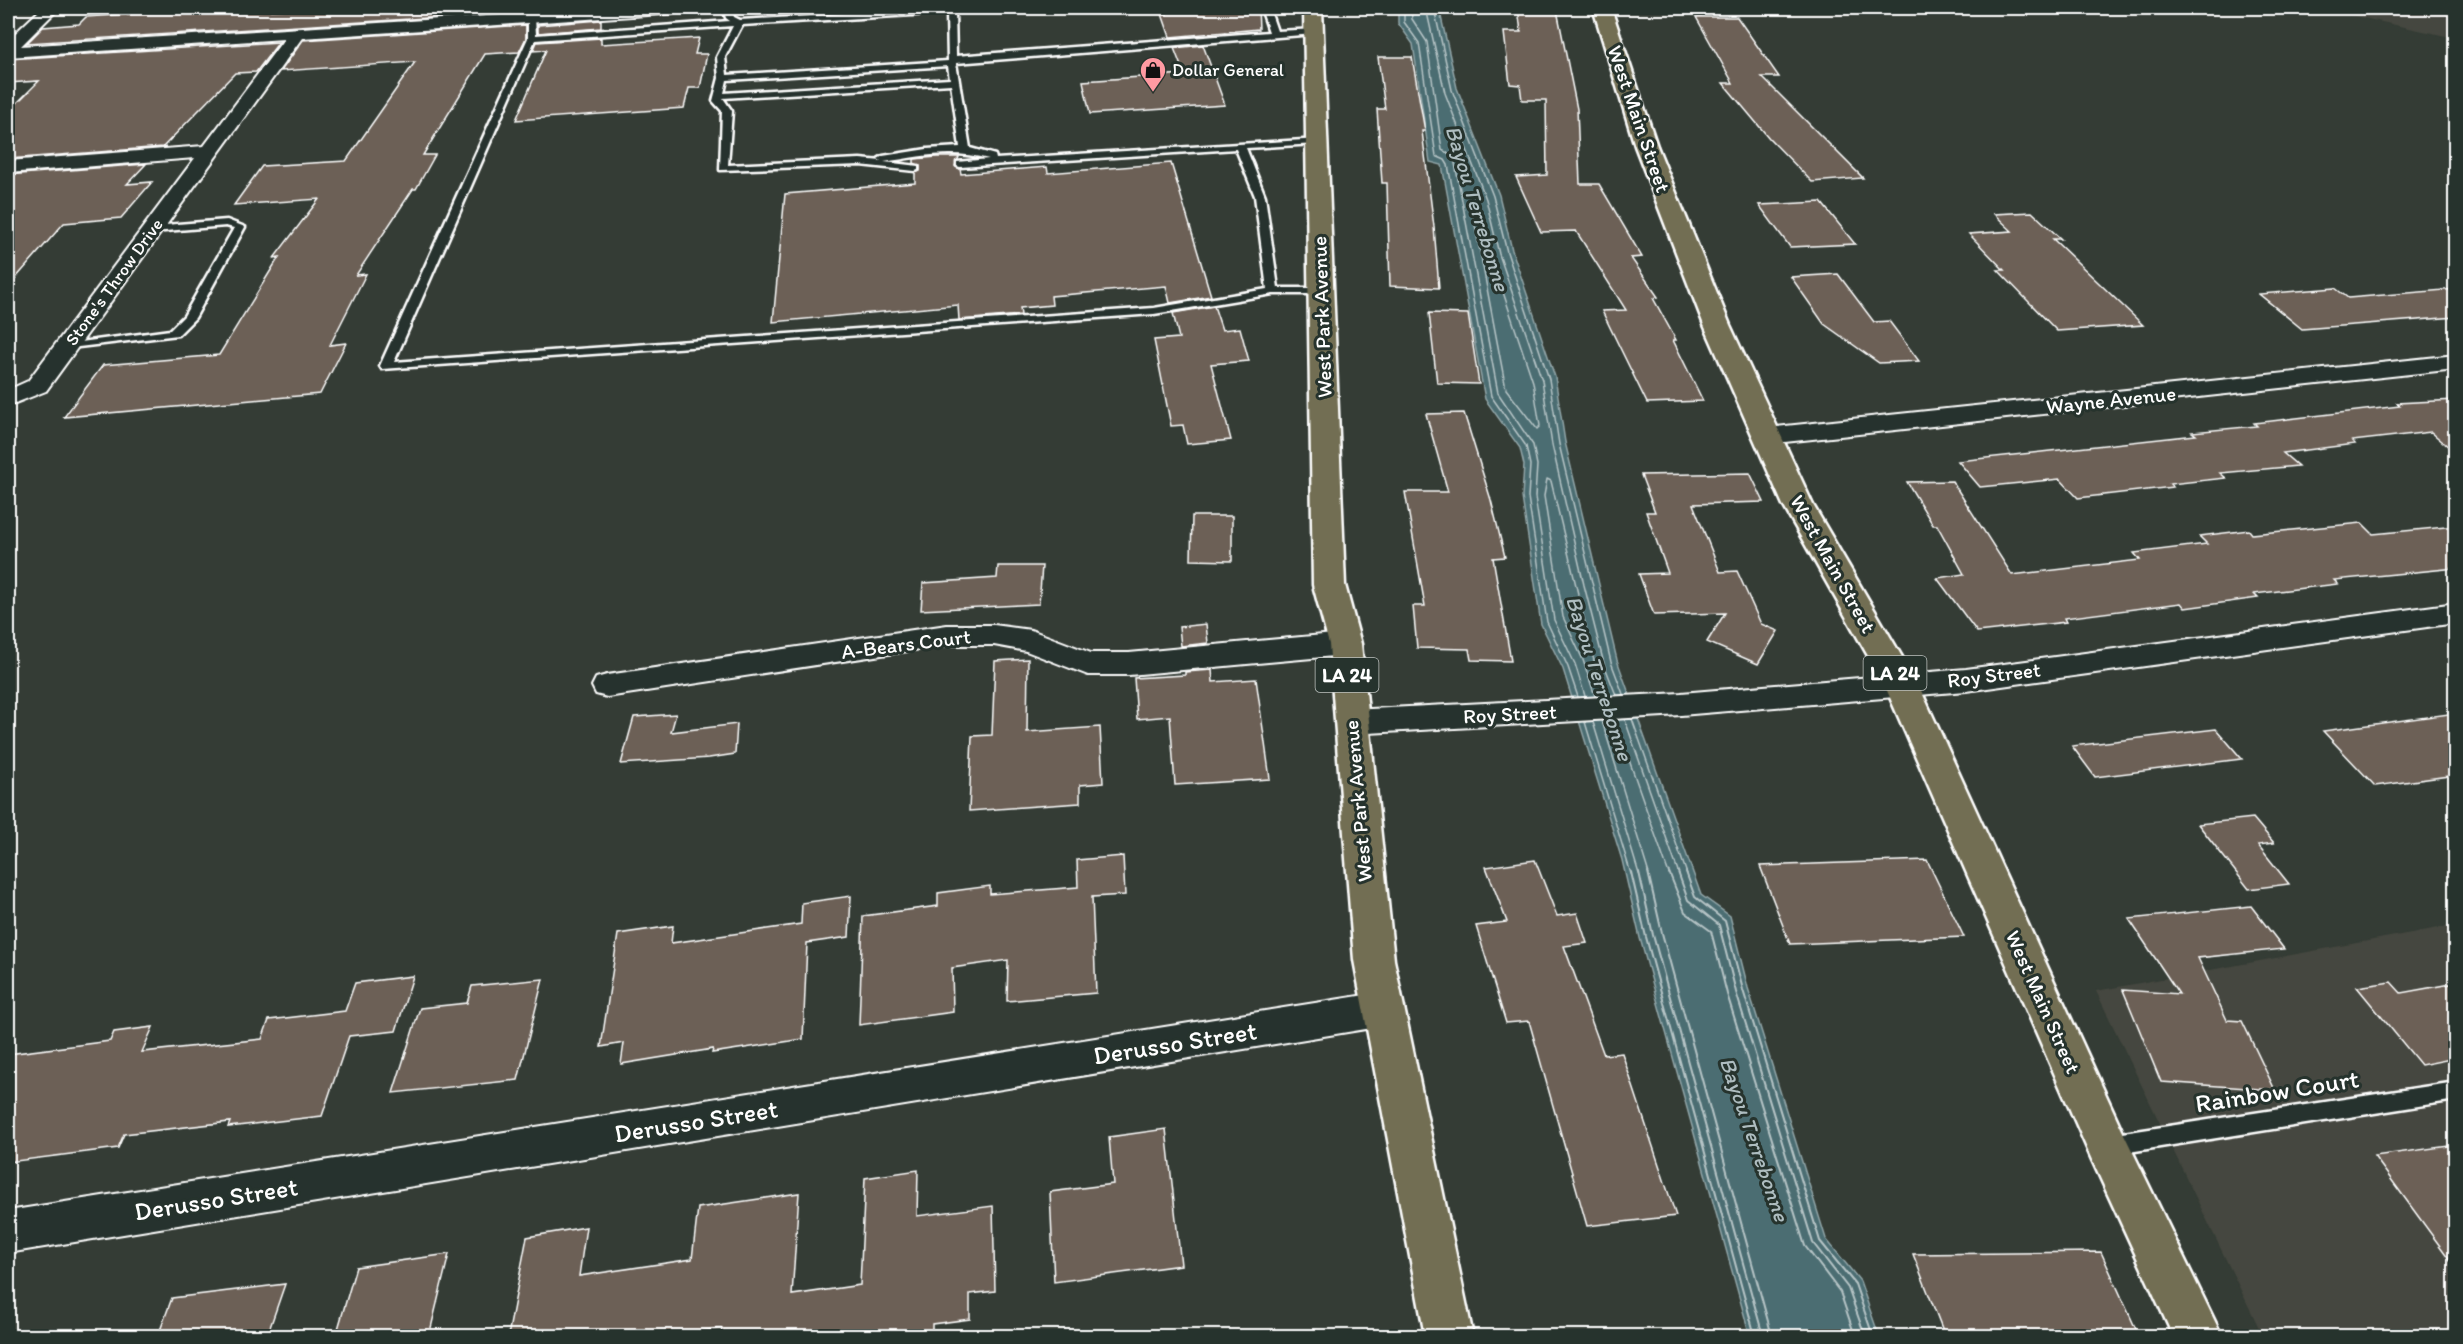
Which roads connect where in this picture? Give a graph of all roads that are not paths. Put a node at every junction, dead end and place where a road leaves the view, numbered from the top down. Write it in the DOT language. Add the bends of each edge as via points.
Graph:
graph roads {
  1 [pos="51,8"];
  2 [pos="677,8"];
  3 [pos="726,8"];
  4 [pos="986,8"];
  5 [pos="1265,8"];
  6 [pos="1602,8"];
  7 [pos="951,9"];
  8 [pos="617,10"];
  9 [pos="531,17"];
  10 [pos="1314,19"];
  11 [pos="739,23"];
  12 [pos="297,33"];
  13 [pos="1274,34"];
  14 [pos="532,38"];
  15 [pos="8,50"];
  16 [pos="953,61"];
  17 [pos="723,78"];
  18 [pos="955,81"];
  19 [pos="719,96"];
  20 [pos="1317,141"];
  21 [pos="1240,146"];
  22 [pos="965,150"];
  23 [pos="210,151"];
  24 [pos="1007,161"];
  25 [pos="860,162"];
  26 [pos="960,164"];
  27 [pos="8,167"];
  28 [pos="915,168"];
  29 [pos="153,230"];
  30 [pos="1273,291"];
  31 [pos="1321,291"];
  32 [pos="66,347"];
  33 [pos="2456,362"];
  34 [pos="8,399"];
  35 [pos="1767,436"];
  36 [pos="2456,613"];
  37 [pos="1345,644"];
  38 [pos="607,686"];
  39 [pos="1902,686"];
  40 [pos="1351,722"];
  41 [pos="1384,1009"];
  42 [pos="2456,1091"];
  43 [pos="2107,1145"];
  44 [pos="8,1232"];
  45 [pos="1449,1336"];
  46 [pos="2198,1336"];
  1 -- 15 [label="street"];
  2 -- 8 [label="street"];
  3 -- 11 [label="lane" via="730,18"];
  4 -- 7 [label="lane"];
  5 -- 13 [label="lane"];
  6 -- 35 [label="main road, West Main Street / LA 24" via="1651,157 1717,326"];
  7 -- 11 [label="lane"];
  7 -- 16 [label="lane"];
  8 -- 9 [label="street"];
  9 -- 12 [label="street"];
  9 -- 14 [label="lane"];
  10 -- 13 [label="lane"];
  10 -- 20 [label="main road, West Park Avenue / LA 24"];
  11 -- 14 [label="lane"];
  11 -- 17 [label="lane" via="721,57"];
  12 -- 15 [label="street"];
  12 -- 23 [label="street, Stone's Throw Drive"];
  13 -- 16 [label="lane"];
  14 -- 30 [label="lane" via="386,366 1154,311"];
  16 -- 17 [label="lane"];
  16 -- 18 [label="lane"];
  17 -- 19 [label="lane"];
  18 -- 19 [label="lane"];
  18 -- 22 [label="lane"];
  19 -- 25 [label="lane" via="718,101 727,111 723,168"];
  20 -- 21 [label="lane"];
  20 -- 31 [label="main road, West Park Avenue / LA 24"];
  21 -- 24 [label="lane"];
  21 -- 30 [label="lane" via="1260,196"];
  22 -- 24 [label="lane"];
  22 -- 25 [label="lane"];
  23 -- 27 [label="street"];
  23 -- 29 [label="street, Stone's Throw Drive"];
  24 -- 26 [label="lane"];
  25 -- 28 [label="lane"];
  29 -- 32 [label="street, Stone's Throw Drive"];
  29 -- 32 [label="lane" via="227,223 240,227 189,318 174,333"];
  30 -- 31 [label="lane"];
  31 -- 37 [label="main road, West Park Avenue / LA 24" via="1329,585"];
  32 -- 34 [label="street, Stone's Throw Drive" via="38,386"];
  33 -- 35 [label="street, Wayne Avenue"];
  35 -- 39 [label="main road, West Main Street / LA 24" via="1798,505"];
  36 -- 39 [label="street, Roy Street"];
  37 -- 38 [label="street, A-Bears Court" via="1129,664 1088,664 1031,641 994,635 947,635"];
  37 -- 40 [label="main road, West Park Avenue / LA 24"];
  39 -- 40 [label="street, Roy Street" via="1518,715"];
  39 -- 43 [label="main road, West Main Street / LA 24"];
  40 -- 41 [label="main road, West Park Avenue / LA 24" via="1374,960"];
  41 -- 44 [label="street, Derusso Street"];
  41 -- 45 [label="main road, West Park Avenue / LA 24"];
  42 -- 43 [label="lane, Rainbow Court"];
  43 -- 46 [label="main road, West Main Street / LA 24"];
}
